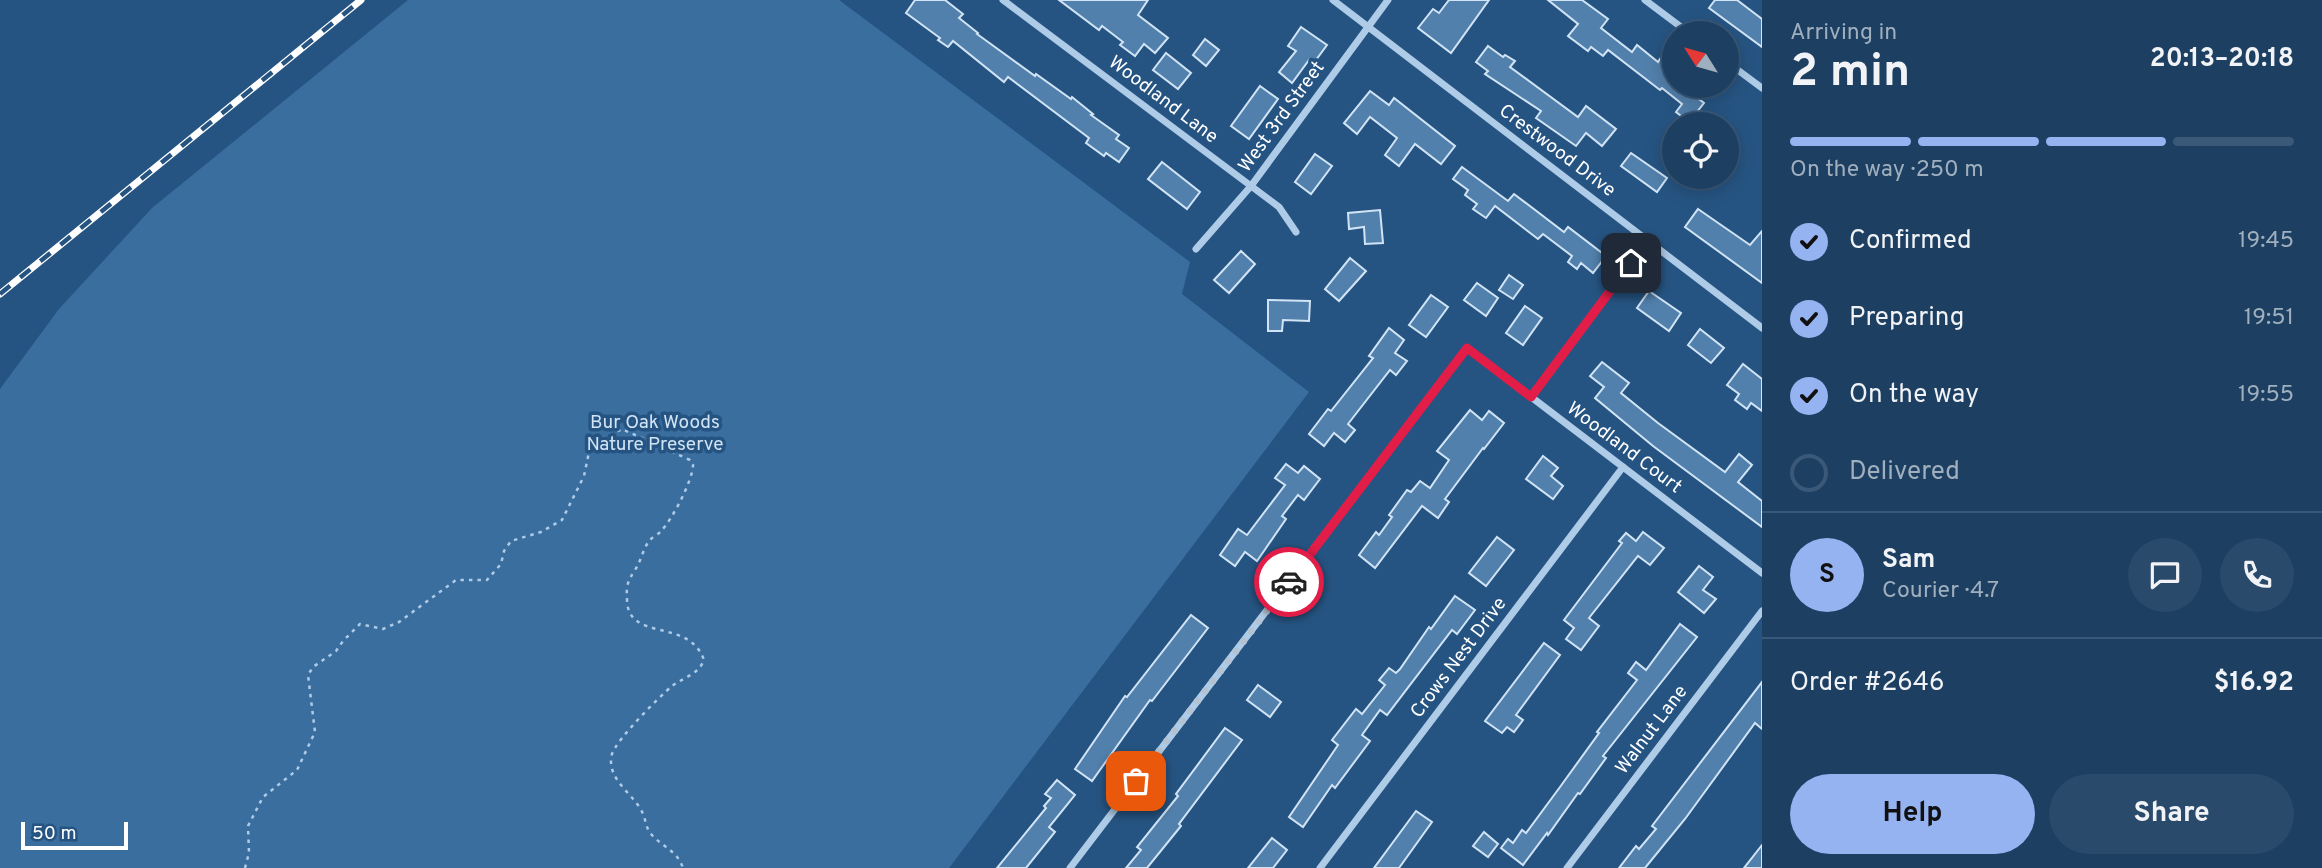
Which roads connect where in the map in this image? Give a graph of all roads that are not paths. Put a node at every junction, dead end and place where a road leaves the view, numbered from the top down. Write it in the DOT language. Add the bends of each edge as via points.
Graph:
graph roads {
  1 [pos="1003,0"];
  2 [pos="1333,0"];
  3 [pos="1388,0"];
  4 [pos="1644,0"];
  5 [pos="1673,21"];
  6 [pos="1368,26"];
  7 [pos="1740,72"];
  8 [pos="1762,88"];
  9 [pos="1251,186"];
  10 [pos="1296,232"];
  11 [pos="1648,241"];
  12 [pos="1196,249"];
  13 [pos="1762,328"];
  14 [pos="1531,397"];
  15 [pos="1623,467"];
  16 [pos="1762,573"];
  17 [pos="1762,611"];
  18 [pos="1070,868"];
  19 [pos="1320,868"];
  20 [pos="1567,868"];
  1 -- 9 [label="street, Woodland Lane"];
  2 -- 6 [label="street, Crestwood Drive"];
  3 -- 6 [label="street, West 3rd Street"];
  4 -- 5 [label="street"];
  6 -- 9 [label="street, West 3rd Street"];
  6 -- 11 [label="street, Crestwood Drive"];
  7 -- 8 [label="street"];
  9 -- 10 [label="street, Woodland Lane" via="1279,206"];
  9 -- 12 [label="street, West 3rd Street"];
  11 -- 13 [label="street, Crestwood Drive"];
  11 -- 14 [label="street"];
  14 -- 15 [label="street, Woodland Court"];
  14 -- 18 [label="street, Woodland Court" via="1467,348"];
  15 -- 16 [label="street, Woodland Court"];
  15 -- 19 [label="street, Crows Nest Drive"];
  17 -- 20 [label="street, Walnut Lane"];
}
